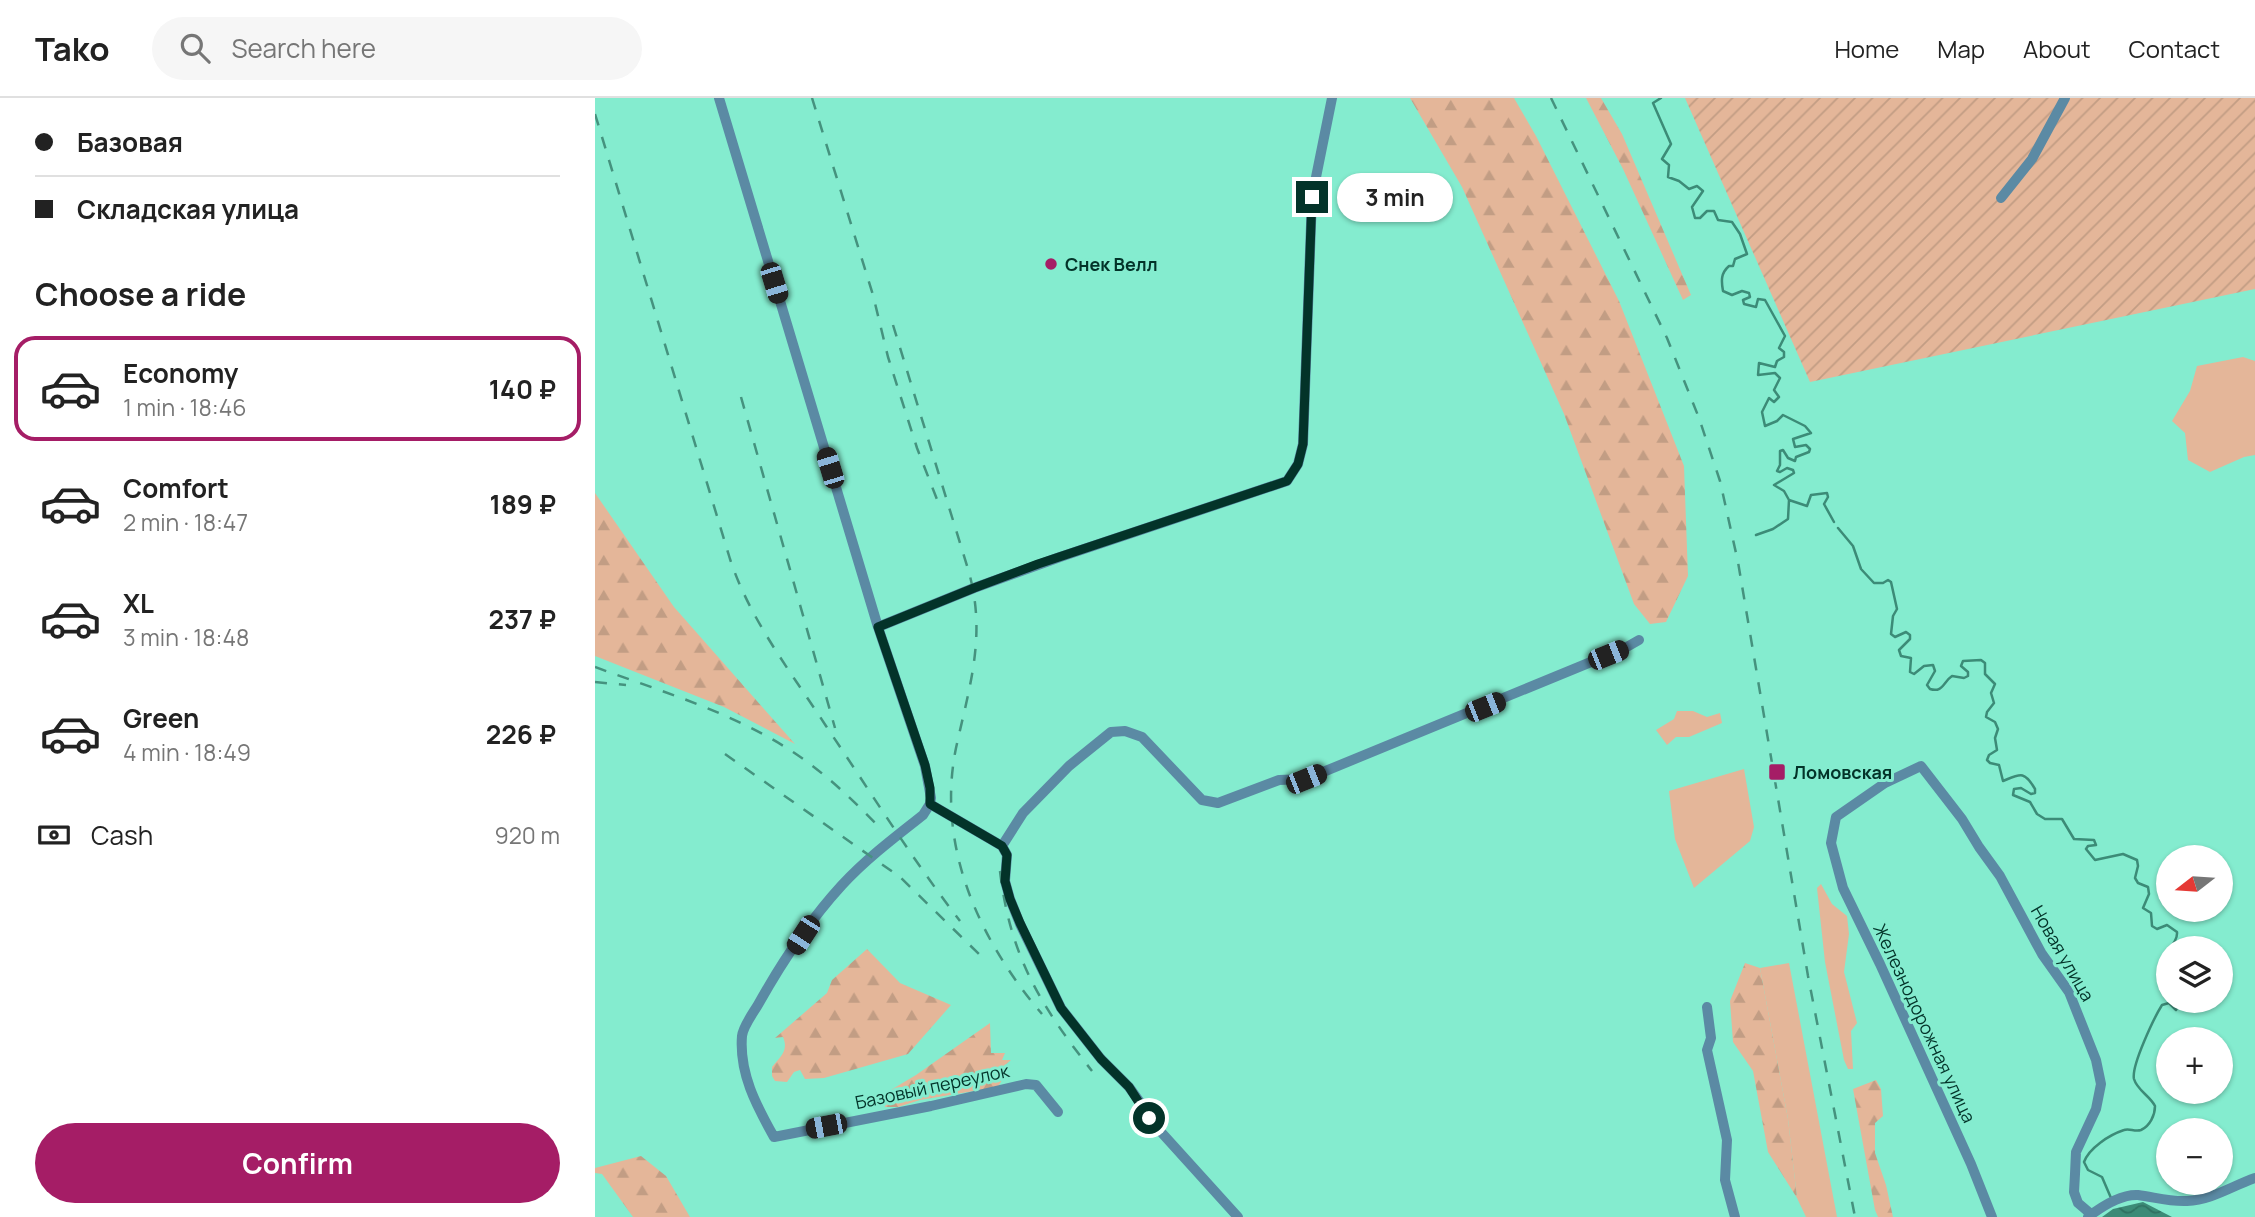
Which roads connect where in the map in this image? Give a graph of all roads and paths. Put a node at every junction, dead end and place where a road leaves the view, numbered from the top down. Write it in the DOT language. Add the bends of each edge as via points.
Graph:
graph roads {
  1 [pos="719,98"];
  2 [pos="1332,98"];
  3 [pos="2066,98"];
  4 [pos="2001,198"];
  5 [pos="878,627"];
  6 [pos="1639,640"];
  7 [pos="1921,766"];
  8 [pos="930,804"];
  9 [pos="1002,846"];
  10 [pos="1707,1007"];
  11 [pos="1058,1112"];
  12 [pos="2255,1178"];
  13 [pos="2090,1216"];
  14 [pos="1238,1217"];
  15 [pos="1735,1217"];
  16 [pos="1992,1217"];
  1 -- 5 [label="street"];
  2 -- 5 [label="street" via="1312,197 1303,444 1287,481 1047,561"];
  3 -- 4 [label="street" via="2032,159"];
  5 -- 8 [label="street" via="925,765"];
  6 -- 9 [label="street" via="1306,779 1279,780 1218,803 1202,800 1142,737 1125,730 1111,732 1023,813"];
  7 -- 13 [label="street, Новая улица" via="2000,876 2042,954 2069,992 2096,1060 2101,1084 2096,1109 2076,1152 2074,1192"];
  7 -- 16 [label="street, Железнодорожная улица" via="1885,783 1836,817 1831,842 1843,888"];
  8 -- 9 [label="street"];
  8 -- 11 [label="street, Базовый переулок" via="842,885 767,988 742,1034 745,1075 754,1103 774,1136 1026,1084 1036,1085"];
  9 -- 14 [label="street" via="1007,855 1005,881 1010,899 1061,1008 1161,1132"];
  10 -- 15 [label="street" via="1711,1038 1707,1050 1727,1140 1725,1180"];
  12 -- 13 [label="street" via="2214,1197 2188,1201 2136,1195 2118,1199"];
}
